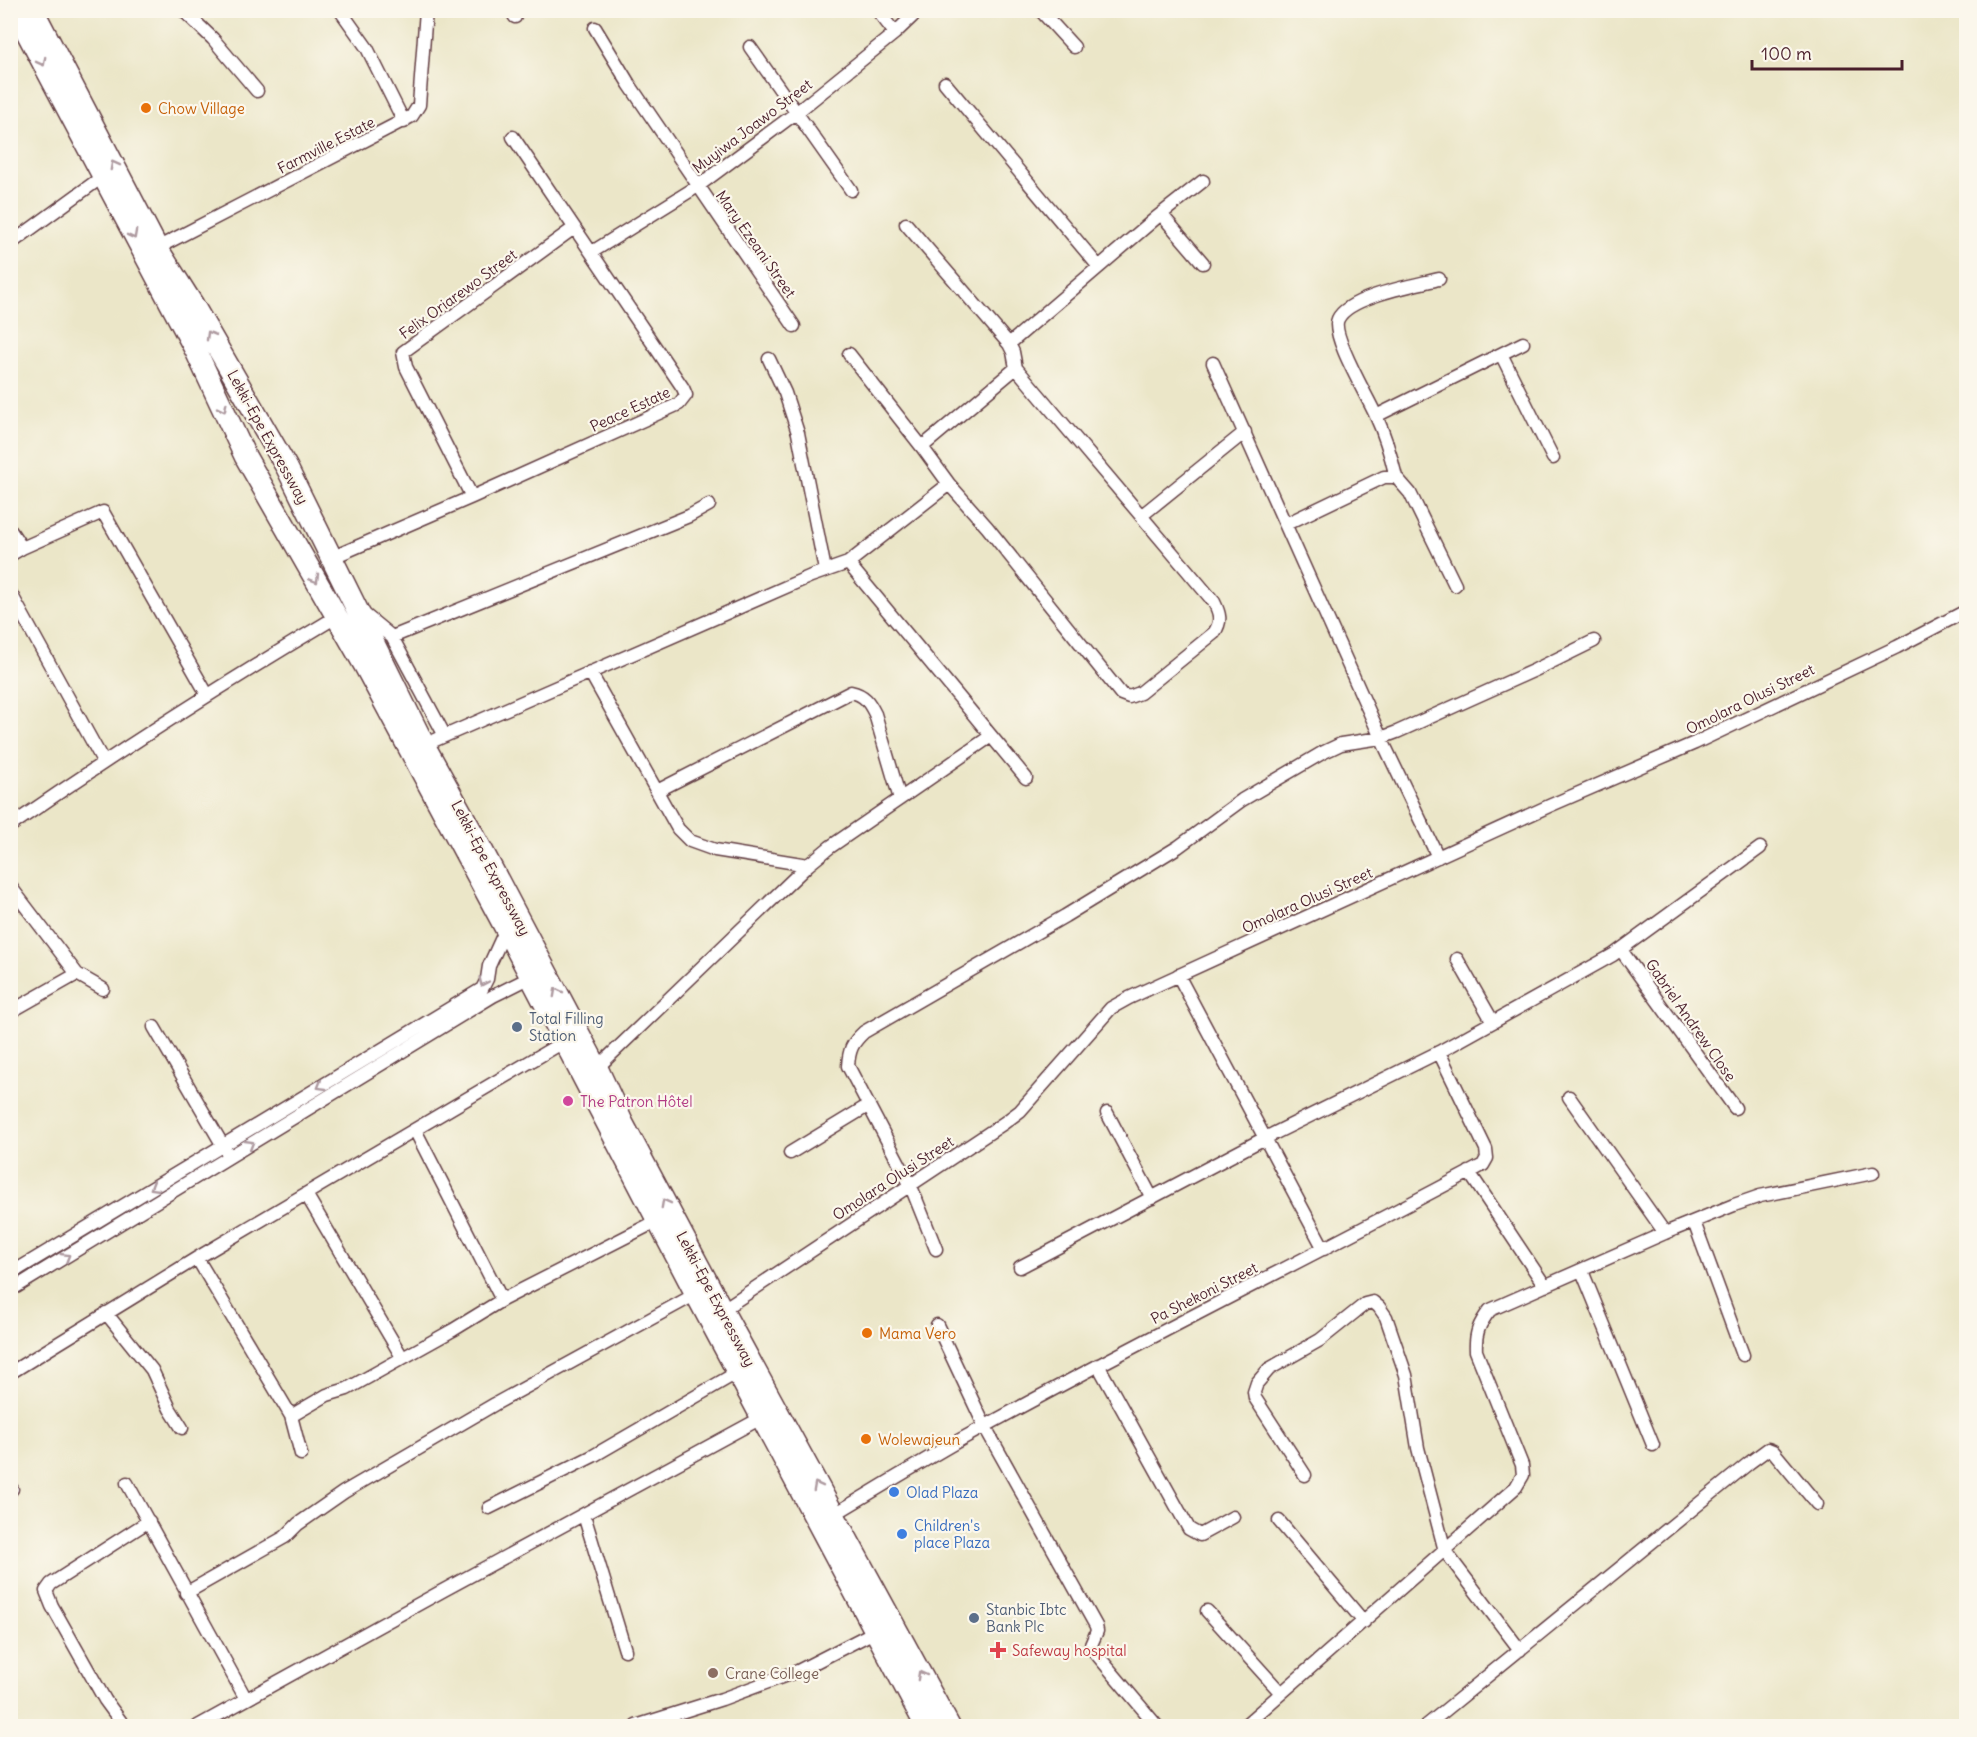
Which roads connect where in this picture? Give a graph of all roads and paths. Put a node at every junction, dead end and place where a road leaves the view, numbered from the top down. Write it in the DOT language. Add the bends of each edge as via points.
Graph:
graph roads {
  1 [pos="15,10"];
  2 [pos="33,10"];
  3 [pos="183,10"];
  4 [pos="340,10"];
  5 [pos="426,10"];
  6 [pos="877,10"];
  7 [pos="920,10"];
  8 [pos="1040,10"];
  9 [pos="595,28"];
  10 [pos="895,33"];
  11 [pos="1074,46"];
  12 [pos="750,47"];
  13 [pos="945,83"];
  14 [pos="257,91"];
  15 [pos="795,113"];
  16 [pos="404,122"];
  17 [pos="513,137"];
  18 [pos="102,177"];
  19 [pos="1203,181"];
  20 [pos="698,186"];
  21 [pos="851,190"];
  22 [pos="1161,214"];
  23 [pos="906,224"];
  24 [pos="574,228"];
  25 [pos="10,244"];
  26 [pos="157,248"];
  27 [pos="592,252"];
  28 [pos="1203,263"];
  29 [pos="1098,267"];
  30 [pos="1439,279"];
  31 [pos="794,326"];
  32 [pos="1523,343"];
  33 [pos="1009,344"];
  34 [pos="849,354"];
  35 [pos="1501,354"];
  36 [pos="769,359"];
  37 [pos="1213,363"];
  38 [pos="1016,368"];
  39 [pos="1377,416"];
  40 [pos="1245,432"];
  41 [pos="922,447"];
  42 [pos="278,452"];
  43 [pos="245,456"];
  44 [pos="1553,458"];
  45 [pos="256,476"];
  46 [pos="1396,477"];
  47 [pos="949,484"];
  48 [pos="472,497"];
  49 [pos="709,505"];
  50 [pos="1141,516"];
  51 [pos="1286,524"];
  52 [pos="10,530"];
  53 [pos="22,548"];
  54 [pos="10,555"];
  55 [pos="331,558"];
  56 [pos="848,563"];
  57 [pos="825,570"];
  58 [pos="1455,585"];
  59 [pos="10,592"];
  60 [pos="1966,611"];
  61 [pos="346,613"];
  62 [pos="392,637"];
  63 [pos="1594,641"];
  64 [pos="590,672"];
  65 [pos="207,694"];
  66 [pos="445,736"];
  67 [pos="991,736"];
  68 [pos="1381,738"];
  69 [pos="423,745"];
  70 [pos="103,761"];
  71 [pos="1026,778"];
  72 [pos="657,791"];
  73 [pos="900,799"];
  74 [pos="10,826"];
  75 [pos="1760,848"];
  76 [pos="1438,857"];
  77 [pos="808,865"];
  78 [pos="10,886"];
  79 [pos="506,928"];
  80 [pos="1621,950"];
  81 [pos="1456,959"];
  82 [pos="77,974"];
  83 [pos="1178,975"];
  84 [pos="531,977"];
  85 [pos="103,989"];
  86 [pos="10,1012"];
  87 [pos="1494,1022"];
  88 [pos="154,1028"];
  89 [pos="423,1032"];
  90 [pos="565,1041"];
  91 [pos="1439,1052"];
  92 [pos="597,1068"];
  93 [pos="1569,1097"];
  94 [pos="868,1105"];
  95 [pos="1735,1108"];
  96 [pos="1107,1113"];
  97 [pos="415,1130"];
  98 [pos="1265,1138"];
  99 [pos="223,1146"];
  100 [pos="790,1153"];
  101 [pos="229,1157"];
  102 [pos="1469,1172"];
  103 [pos="1873,1173"];
  104 [pos="910,1184"];
  105 [pos="306,1194"];
  106 [pos="1152,1198"];
  107 [pos="657,1221"];
  108 [pos="1694,1222"];
  109 [pos="1665,1233"];
  110 [pos="936,1249"];
  111 [pos="1324,1249"];
  112 [pos="197,1258"];
  113 [pos="1020,1267"];
  114 [pos="1582,1271"];
  115 [pos="10,1274"];
  116 [pos="10,1284"];
  117 [pos="1545,1286"];
  118 [pos="696,1294"];
  119 [pos="502,1300"];
  120 [pos="722,1310"];
  121 [pos="106,1313"];
  122 [pos="937,1325"];
  123 [pos="1743,1354"];
  124 [pos="402,1357"];
  125 [pos="1098,1365"];
  126 [pos="738,1372"];
  127 [pos="10,1373"];
  128 [pos="291,1416"];
  129 [pos="763,1417"];
  130 [pos="985,1427"];
  131 [pos="182,1428"];
  132 [pos="1653,1445"];
  133 [pos="301,1454"];
  134 [pos="1305,1475"];
  135 [pos="127,1483"];
  136 [pos="1816,1504"];
  137 [pos="489,1508"];
  138 [pos="584,1515"];
  139 [pos="833,1515"];
  140 [pos="1233,1517"];
  141 [pos="149,1521"];
  142 [pos="1279,1521"];
  143 [pos="1445,1551"];
  144 [pos="186,1593"];
  145 [pos="1207,1611"];
  146 [pos="1364,1622"];
  147 [pos="876,1631"];
  148 [pos="625,1650"];
  149 [pos="1520,1650"];
  150 [pos="1281,1693"];
  151 [pos="246,1700"];
  152 [pos="124,1726"];
  153 [pos="198,1726"];
  154 [pos="636,1726"];
  155 [pos="926,1726"];
  156 [pos="949,1726"];
  157 [pos="1157,1726"];
  158 [pos="1244,1726"];
  159 [pos="1426,1726"];
  1 -- 18 [label="highway, Lekki-Epe Expressway, one-way"];
  26 -- 2 [label="highway, Lekki-Epe Expressway, one-way"];
  3 -- 14 [label="street"];
  4 -- 16 [label="street" via="367,48"];
  5 -- 16 [label="street" via="419,105"];
  6 -- 10 [label="street"];
  7 -- 10 [label="street, Muyiwa Joawo Street"];
  8 -- 11 [label="street"];
  9 -- 20 [label="street, Mary Ezeani Street"];
  10 -- 15 [label="street, Muyiwa Joawo Street"];
  12 -- 15 [label="street"];
  13 -- 29 [label="street"];
  15 -- 20 [label="street, Muyiwa Joawo Street"];
  15 -- 21 [label="street"];
  16 -- 26 [label="street, Farmville Estate"];
  17 -- 24 [label="street, Peace Estate"];
  18 -- 25 [label="street"];
  18 -- 43 [label="highway, Lekki-Epe Expressway, one-way" via="195,349"];
  19 -- 22 [label="street"];
  20 -- 27 [label="street, Muyiwa Joawo Street"];
  20 -- 31 [label="street, Mary Ezeani Street"];
  22 -- 28 [label="street"];
  22 -- 29 [label="street"];
  23 -- 33 [label="street"];
  24 -- 27 [label="street, Peace Estate"];
  24 -- 48 [label="street, Felix Oriarewo Street" via="404,352 406,367"];
  42 -- 26 [label="highway, Lekki-Epe Expressway, one-way"];
  27 -- 48 [label="street, Peace Estate" via="683,388 684,400"];
  29 -- 33 [label="street"];
  30 -- 39 [label="street" via="1360,300 1338,317 1340,342"];
  32 -- 35 [label="street"];
  33 -- 38 [label="street"];
  34 -- 41 [label="street"];
  35 -- 39 [label="street"];
  35 -- 44 [label="street"];
  36 -- 57 [label="street" via="798,433"];
  37 -- 40 [label="street"];
  38 -- 41 [label="street"];
  38 -- 50 [label="street"];
  39 -- 46 [label="street"];
  40 -- 50 [label="street"];
  40 -- 51 [label="street"];
  41 -- 47 [label="street"];
  42 -- 43 [label="highway"];
  42 -- 45 [label="highway"];
  42 -- 55 [label="highway, Lekki-Epe Expressway"];
  43 -- 45 [label="highway, Lekki-Epe Expressway"];
  45 -- 61 [label="highway, Lekki-Epe Expressway, one-way"];
  46 -- 51 [label="street" via="1384,477"];
  46 -- 58 [label="street" via="1410,493"];
  47 -- 50 [label="street" via="1121,694 1129,697 1140,693 1220,624 1220,612 1214,602"];
  47 -- 56 [label="street"];
  48 -- 55 [label="street, Peace Estate"];
  49 -- 62 [label="street"];
  51 -- 68 [label="street"];
  52 -- 53 [label="street"];
  53 -- 54 [label="street"];
  53 -- 65 [label="street" via="103,512"];
  55 -- 61 [label="highway, Lekki-Epe Expressway"];
  56 -- 57 [label="street"];
  56 -- 67 [label="street"];
  57 -- 64 [label="street"];
  59 -- 70 [label="street"];
  60 -- 76 [label="street, Omolara Olusi Street" via="1695,743"];
  61 -- 62 [label="street"];
  61 -- 65 [label="street"];
  61 -- 69 [label="highway, Lekki-Epe Expressway"];
  61 -- 79 [label="highway, Lekki-Epe Expressway" via="365,666"];
  62 -- 66 [label="street"];
  63 -- 68 [label="street"];
  64 -- 66 [label="street"];
  64 -- 72 [label="street"];
  65 -- 70 [label="street"];
  66 -- 69 [label="street"];
  67 -- 71 [label="street"];
  67 -- 73 [label="street"];
  68 -- 76 [label="street"];
  68 -- 94 [label="street" via="1341,744 1322,753 1242,800 1178,847 1065,916 864,1032 853,1042 848,1066"];
  92 -- 69 [label="highway, Lekki-Epe Expressway, one-way"];
  70 -- 74 [label="street"];
  72 -- 73 [label="street" via="851,692 862,695 875,714"];
  72 -- 77 [label="street" via="678,829 690,841 715,850"];
  73 -- 77 [label="street"];
  75 -- 80 [label="street"];
  76 -- 83 [label="street, Omolara Olusi Street"];
  77 -- 92 [label="street"];
  78 -- 82 [label="street"];
  79 -- 84 [label="highway, Lekki-Epe Expressway"];
  79 -- 89 [label="street, one-way" via="482,989"];
  80 -- 87 [label="street"];
  80 -- 95 [label="street, Gabriel Andrew Close"];
  81 -- 87 [label="street"];
  82 -- 85 [label="street"];
  82 -- 86 [label="street"];
  83 -- 98 [label="street"];
  83 -- 104 [label="street, Omolara Olusi Street" via="1111,1008 1020,1111"];
  84 -- 89 [label="street"];
  84 -- 90 [label="highway, Lekki-Epe Expressway"];
  87 -- 91 [label="street"];
  88 -- 99 [label="street"];
  89 -- 99 [label="street, one-way"];
  101 -- 89 [label="street, one-way"];
  90 -- 97 [label="street"];
  90 -- 107 [label="highway, Lekki-Epe Expressway"];
  91 -- 98 [label="street"];
  91 -- 102 [label="street, Pa Shekoni Street" via="1486,1149 1483,1165"];
  120 -- 92 [label="highway, Lekki-Epe Expressway, one-way"];
  93 -- 109 [label="street"];
  94 -- 100 [label="street"];
  94 -- 104 [label="street"];
  96 -- 106 [label="street"];
  97 -- 105 [label="street"];
  97 -- 119 [label="street"];
  98 -- 106 [label="street"];
  98 -- 111 [label="street"];
  99 -- 101 [label="street"];
  99 -- 115 [label="street, one-way"];
  116 -- 101 [label="street, one-way" via="16,1287"];
  102 -- 111 [label="street, Pa Shekoni Street"];
  102 -- 117 [label="street"];
  103 -- 108 [label="street" via="1760,1196"];
  104 -- 110 [label="street"];
  104 -- 120 [label="street, Omolara Olusi Street"];
  105 -- 112 [label="street"];
  105 -- 124 [label="street"];
  106 -- 113 [label="street"];
  107 -- 118 [label="highway, Lekki-Epe Expressway"];
  107 -- 119 [label="street"];
  108 -- 109 [label="street"];
  108 -- 123 [label="street"];
  109 -- 114 [label="street"];
  111 -- 125 [label="street, Pa Shekoni Street"];
  112 -- 121 [label="street"];
  112 -- 128 [label="street"];
  114 -- 117 [label="street"];
  114 -- 132 [label="street"];
  117 -- 143 [label="street" via="1490,1310 1479,1324 1476,1351 1523,1475 1516,1487"];
  118 -- 126 [label="highway, Lekki-Epe Expressway"];
  118 -- 144 [label="street" via="354,1486 285,1537"];
  119 -- 124 [label="street"];
  139 -- 120 [label="highway, Lekki-Epe Expressway, one-way"];
  121 -- 127 [label="street"];
  121 -- 131 [label="street" via="152,1370"];
  122 -- 130 [label="street"];
  124 -- 128 [label="street"];
  125 -- 130 [label="street, Pa Shekoni Street"];
  125 -- 140 [label="street" via="1189,1529 1200,1535"];
  126 -- 129 [label="highway, Lekki-Epe Expressway"];
  126 -- 137 [label="street" via="593,1456"];
  128 -- 133 [label="street"];
  129 -- 138 [label="street"];
  129 -- 147 [label="highway, Lekki-Epe Expressway"];
  130 -- 139 [label="street, Pa Shekoni Street"];
  130 -- 157 [label="street" via="1096,1626 1093,1650"];
  134 -- 143 [label="street" via="1255,1398 1257,1383 1269,1369 1320,1341 1372,1302 1386,1317 1406,1374 1418,1448"];
  135 -- 141 [label="street"];
  136 -- 149 [label="street" via="1768,1449"];
  138 -- 148 [label="street"];
  138 -- 151 [label="street"];
  156 -- 139 [label="highway, Lekki-Epe Expressway, one-way"];
  141 -- 144 [label="street"];
  141 -- 152 [label="street" via="46,1591 105,1700"];
  142 -- 146 [label="street"];
  143 -- 146 [label="street"];
  143 -- 149 [label="street"];
  144 -- 151 [label="street"];
  145 -- 150 [label="street"];
  146 -- 150 [label="street"];
  147 -- 154 [label="street" via="798,1671"];
  147 -- 155 [label="highway, Lekki-Epe Expressway"];
  149 -- 159 [label="street"];
  150 -- 158 [label="street"];
  151 -- 153 [label="street"];
}
